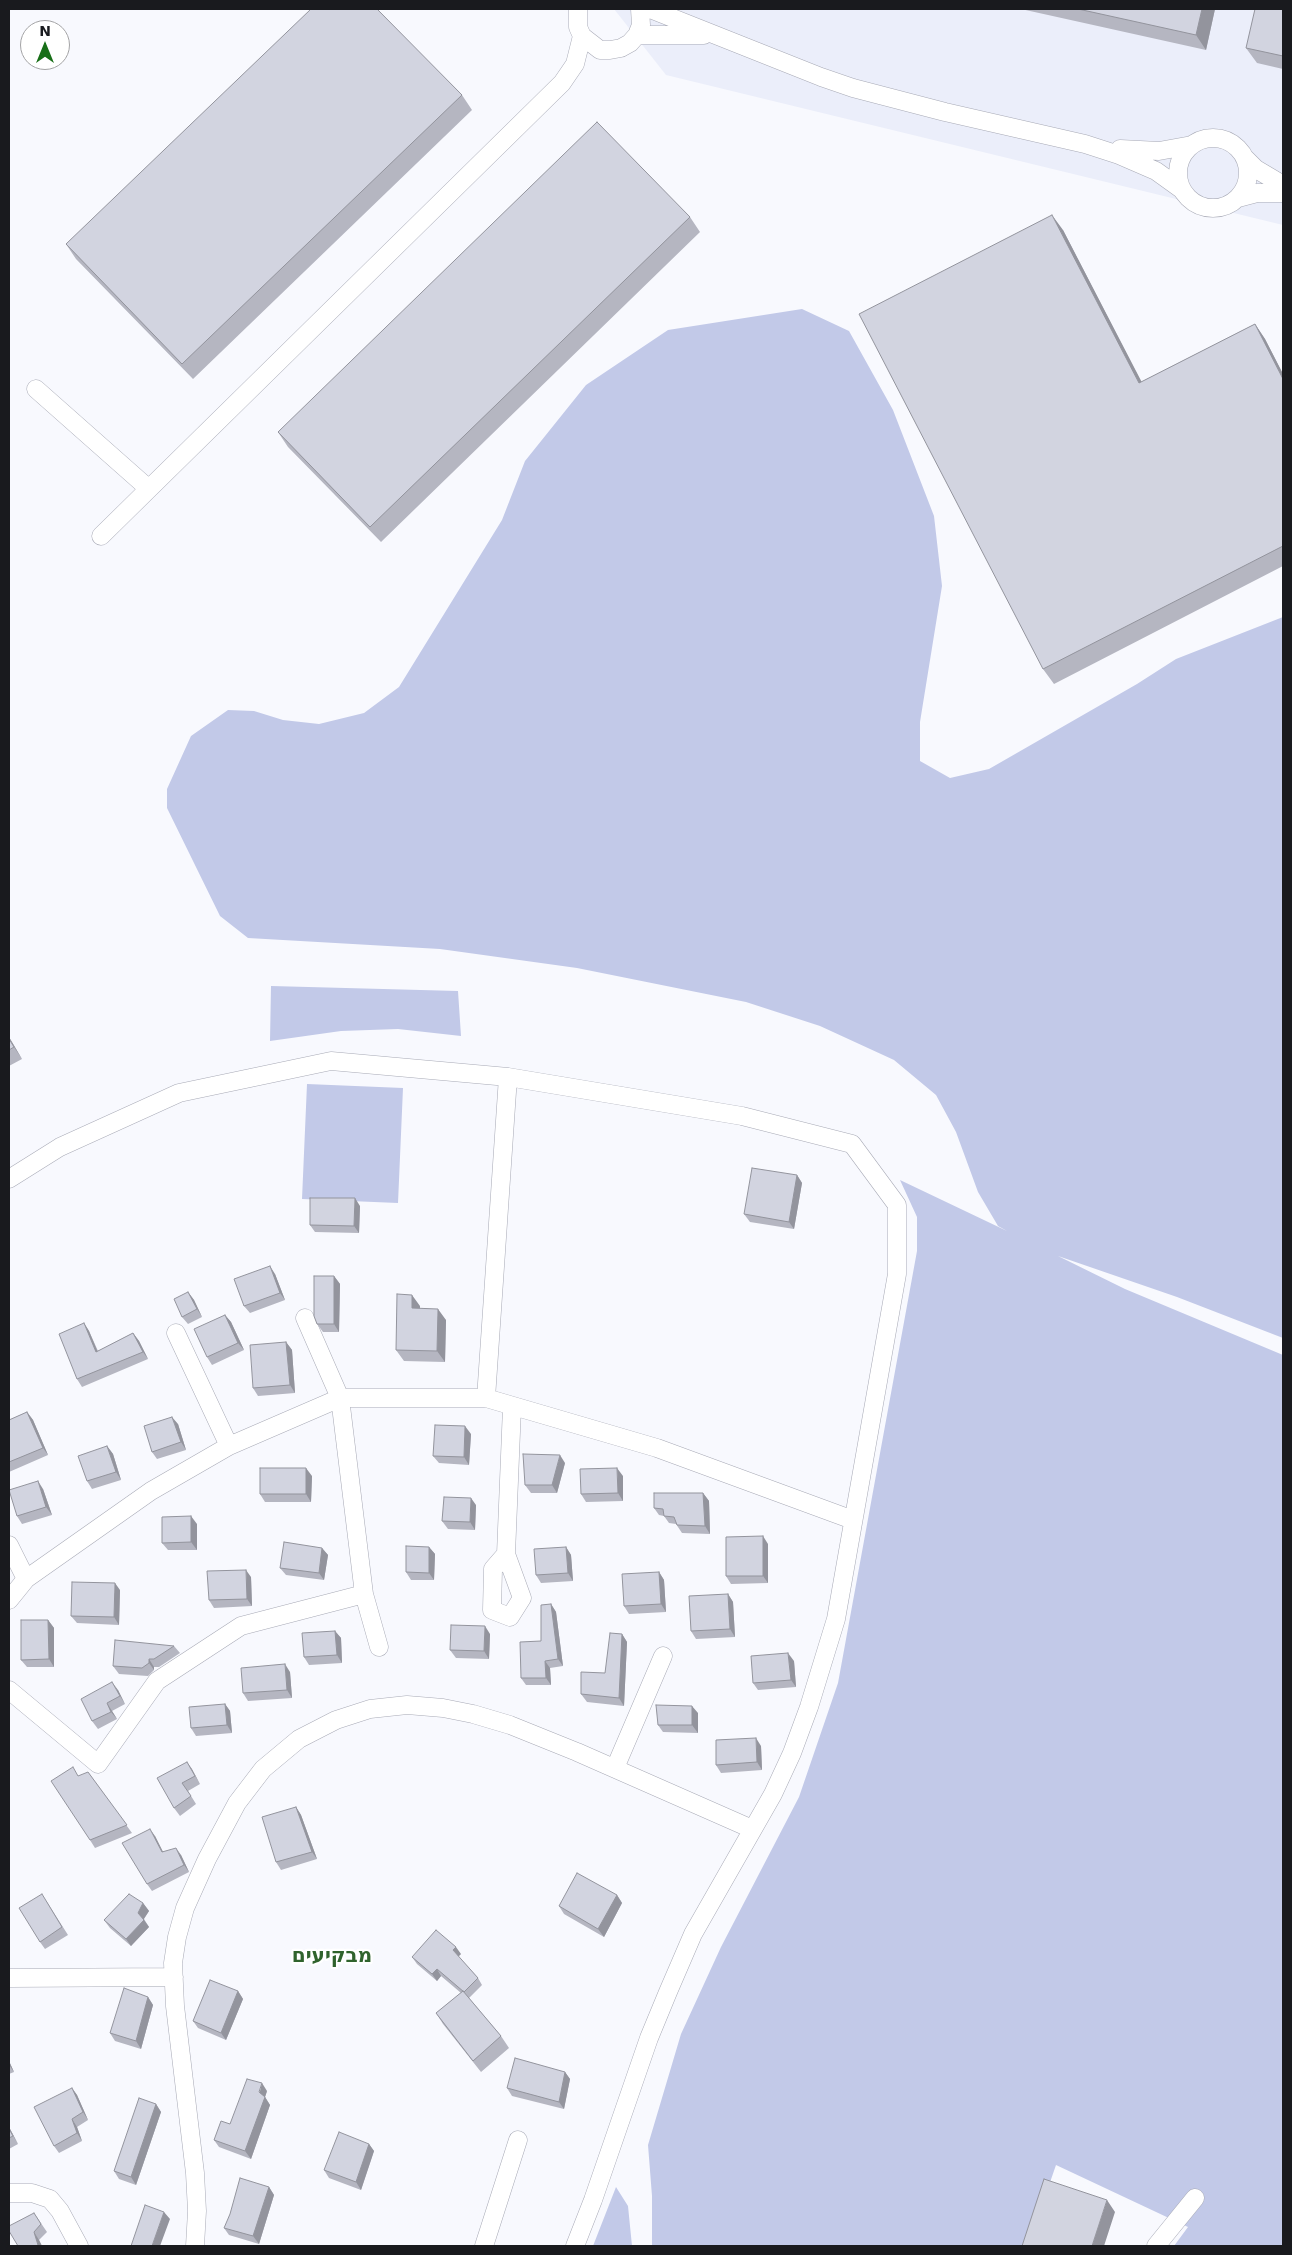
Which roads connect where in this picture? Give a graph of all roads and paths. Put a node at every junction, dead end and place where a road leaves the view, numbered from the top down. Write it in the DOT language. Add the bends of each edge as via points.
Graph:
graph roads {
  1 [pos="578,9"];
  2 [pos="640,9"];
  3 [pos="650,9"];
  4 [pos="637,35"];
  5 [pos="712,35"];
  6 [pos="582,36"];
  7 [pos="600,50"];
  8 [pos="575,64"];
  9 [pos="1085,144"];
  10 [pos="1192,145"];
  11 [pos="1244,157"];
  12 [pos="1283,185"];
  13 [pos="1181,189"];
  14 [pos="1283,193"];
  15 [pos="1238,198"];
  16 [pos="36,389"];
  17 [pos="149,489"];
  18 [pos="101,536"];
  19 [pos="508,1077"];
  20 [pos="9,1179"];
  21 [pos="305,1318"];
  22 [pos="176,1332"];
  23 [pos="340,1398"];
  24 [pos="486,1398"];
  25 [pos="512,1407"];
  26 [pos="229,1446"];
  27 [pos="853,1520"];
  28 [pos="9,1545"];
  29 [pos="506,1554"];
  30 [pos="26,1579"];
  31 [pos="364,1594"];
  32 [pos="9,1600"];
  33 [pos="379,1647"];
  34 [pos="663,1656"];
  35 [pos="9,1690"];
  36 [pos="615,1768"];
  37 [pos="752,1829"];
  38 [pos="174,1977"];
  39 [pos="9,1978"];
  40 [pos="518,2140"];
  41 [pos="9,2193"];
  42 [pos="1195,2198"];
  43 [pos="78,2246"];
  44 [pos="195,2246"];
  45 [pos="484,2246"];
  46 [pos="575,2246"];
  47 [pos="1156,2246"];
  1 -- 6 [label="street" via="578,27"];
  2 -- 4 [label="street" via="641,25"];
  3 -- 5 [label="street"];
  4 -- 5 [label="street"];
  4 -- 7 [label="street" via="621,48"];
  5 -- 9 [label="street" via="862,90"];
  6 -- 7 [label="street"];
  6 -- 8 [label="street"];
  7 -- 8 [label="street"];
  8 -- 17 [label="street" via="562,83"];
  9 -- 10 [label="street" via="1149,151"];
  9 -- 13 [label="street" via="1146,166"];
  10 -- 11 [label="street" via="1207,138 1224,140 1238,148"];
  10 -- 13 [label="street" via="1184,152 1178,168"];
  11 -- 12 [label="street"];
  11 -- 15 [label="street" via="1247,179"];
  13 -- 15 [label="street" via="1192,202 1207,208 1224,207"];
  14 -- 15 [label="street" via="1257,193"];
  16 -- 17 [label="street"];
  17 -- 18 [label="street"];
  19 -- 20 [label="street" via="331,1061 179,1093 60,1146"];
  19 -- 24 [label="street"];
  19 -- 27 [label="street" via="742,1116 852,1144 897,1205 897,1274"];
  21 -- 23 [label="street"];
  22 -- 26 [label="street"];
  23 -- 24 [label="street"];
  23 -- 26 [label="street"];
  23 -- 31 [label="street"];
  24 -- 25 [label="street"];
  25 -- 27 [label="street" via="657,1448"];
  25 -- 29 [label="street"];
  26 -- 30 [label="street" via="151,1492"];
  27 -- 37 [label="street" via="836,1619 809,1707 773,1794"];
  28 -- 30 [label="street"];
  30 -- 32 [label="street"];
  31 -- 33 [label="street"];
  31 -- 35 [label="street" via="241,1626 157,1681 98,1764"];
  34 -- 36 [label="street"];
  36 -- 37 [label="street"];
  36 -- 38 [label="street" via="510,1725 443,1708 407,1705 370,1709 336,1720 300,1739 263,1769 237,1803 185,1908 173,1962"];
  37 -- 46 [label="street" via="693,1934 668,1992"];
  38 -- 39 [label="street"];
  38 -- 44 [label="street" via="195,2173"];
  40 -- 45 [label="street"];
  41 -- 43 [label="street" via="32,2193 50,2199"];
  42 -- 47 [label="street"];
}
